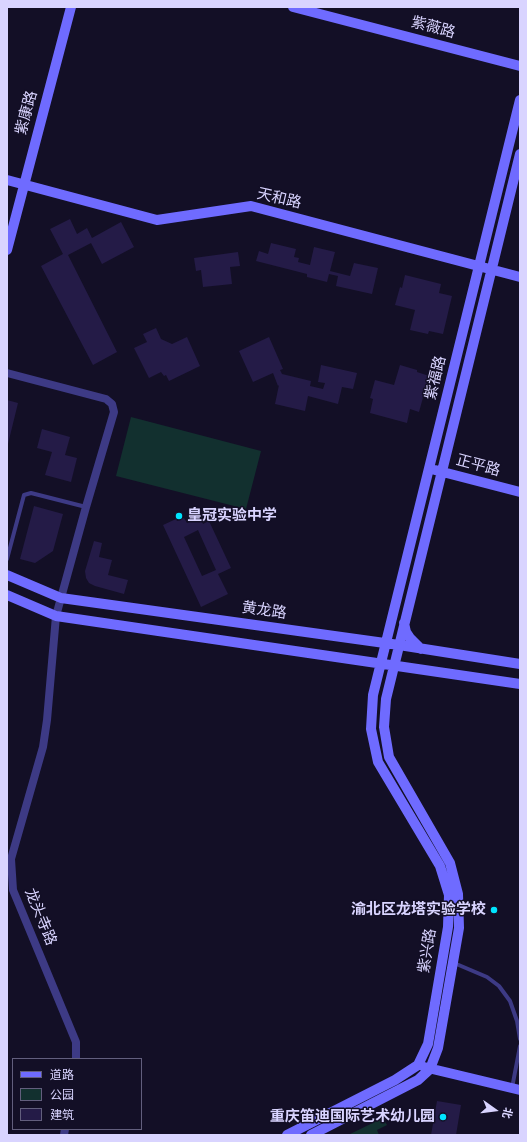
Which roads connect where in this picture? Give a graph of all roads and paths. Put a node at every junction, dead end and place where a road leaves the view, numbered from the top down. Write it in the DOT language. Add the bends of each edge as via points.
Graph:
graph roads {
  1 [pos="70,7"];
  2 [pos="293,7"];
  3 [pos="520,66"];
  4 [pos="520,100"];
  5 [pos="520,154"];
  6 [pos="7,180"];
  7 [pos="24,185"];
  8 [pos="7,250"];
  9 [pos="479,266"];
  10 [pos="491,270"];
  11 [pos="520,277"];
  12 [pos="7,373"];
  13 [pos="429,468"];
  14 [pos="442,471"];
  15 [pos="520,492"];
  16 [pos="86,507"];
  17 [pos="7,559"];
  18 [pos="7,575"];
  19 [pos="7,595"];
  20 [pos="61,598"];
  21 [pos="56,616"];
  22 [pos="404,623"];
  23 [pos="386,643"];
  24 [pos="399,645"];
  25 [pos="421,649"];
  26 [pos="381,663"];
  27 [pos="520,664"];
  28 [pos="394,665"];
  29 [pos="520,684"];
  30 [pos="453,963"];
  31 [pos="520,1039"];
  32 [pos="520,1046"];
  33 [pos="76,1058"];
  34 [pos="418,1065"];
  35 [pos="430,1069"];
  36 [pos="516,1089"];
  37 [pos="287,1135"];
  38 [pos="311,1135"];
  1 -- 7 [label="main road, 紫康路"];
  2 -- 3 [label="main road, 紫薇路"];
  4 -- 9 [label="main road, 紫福路"];
  5 -- 10 [label="main road, 紫福路"];
  6 -- 7 [label="main road, 天和路"];
  7 -- 8 [label="main road, 紫康路"];
  7 -- 9 [label="main road, 天和路" via="157,220 251,206"];
  9 -- 10 [label="main road, 天和路"];
  9 -- 13 [label="main road, 紫福路"];
  10 -- 11 [label="main road, 天和路"];
  10 -- 14 [label="main road, 紫福路"];
  12 -- 16 [label="street, 龙头寺路" via="106,399 112,404 114,412"];
  13 -- 14 [label="main road, 正平路"];
  13 -- 23 [label="main road, 紫福路"];
  14 -- 15 [label="main road, 正平路"];
  14 -- 22 [label="main road, 紫福路"];
  16 -- 17 [label="lane" via="31,493 24,496"];
  16 -- 20 [label="street, 龙头寺路"];
  18 -- 20 [label="main road, 黄龙路"];
  19 -- 21 [label="main road"];
  20 -- 21 [label="street, 龙头寺路"];
  20 -- 23 [label="main road, 黄龙路"];
  21 -- 26 [label="main road"];
  21 -- 33 [label="street, 龙头寺路" via="43,747 11,859 13,890 76,1042"];
  22 -- 24 [label="main road, 紫福路"];
  22 -- 25 [label="main road" via="410,638"];
  23 -- 24 [label="main road, 黄龙路"];
  23 -- 26 [label="main road, 紫福路"];
  24 -- 25 [label="main road, 黄龙路"];
  24 -- 28 [label="main road, 紫福路"];
  25 -- 27 [label="main road, 黄龙路"];
  26 -- 28 [label="main road"];
  26 -- 34 [label="main road, 紫兴路" via="373,695 370,729 378,762 440,866 449,895 448,927 428,1044"];
  28 -- 29 [label="main road"];
  28 -- 30 [label="main road, 紫兴路" via="386,699 384,726 389,756 450,863 458,894 458,928"];
  30 -- 31 [label="lane" via="487,977 499,986 510,1001"];
  30 -- 35 [label="main road, 紫兴路" via="438,1048"];
  32 -- 36 [label="lane"];
  34 -- 35 [label="main road"];
  34 -- 37 [label="main road" via="395,1080"];
  35 -- 36 [label="main road"];
  35 -- 38 [label="main road, 紫兴路" via="418,1080"];
}
